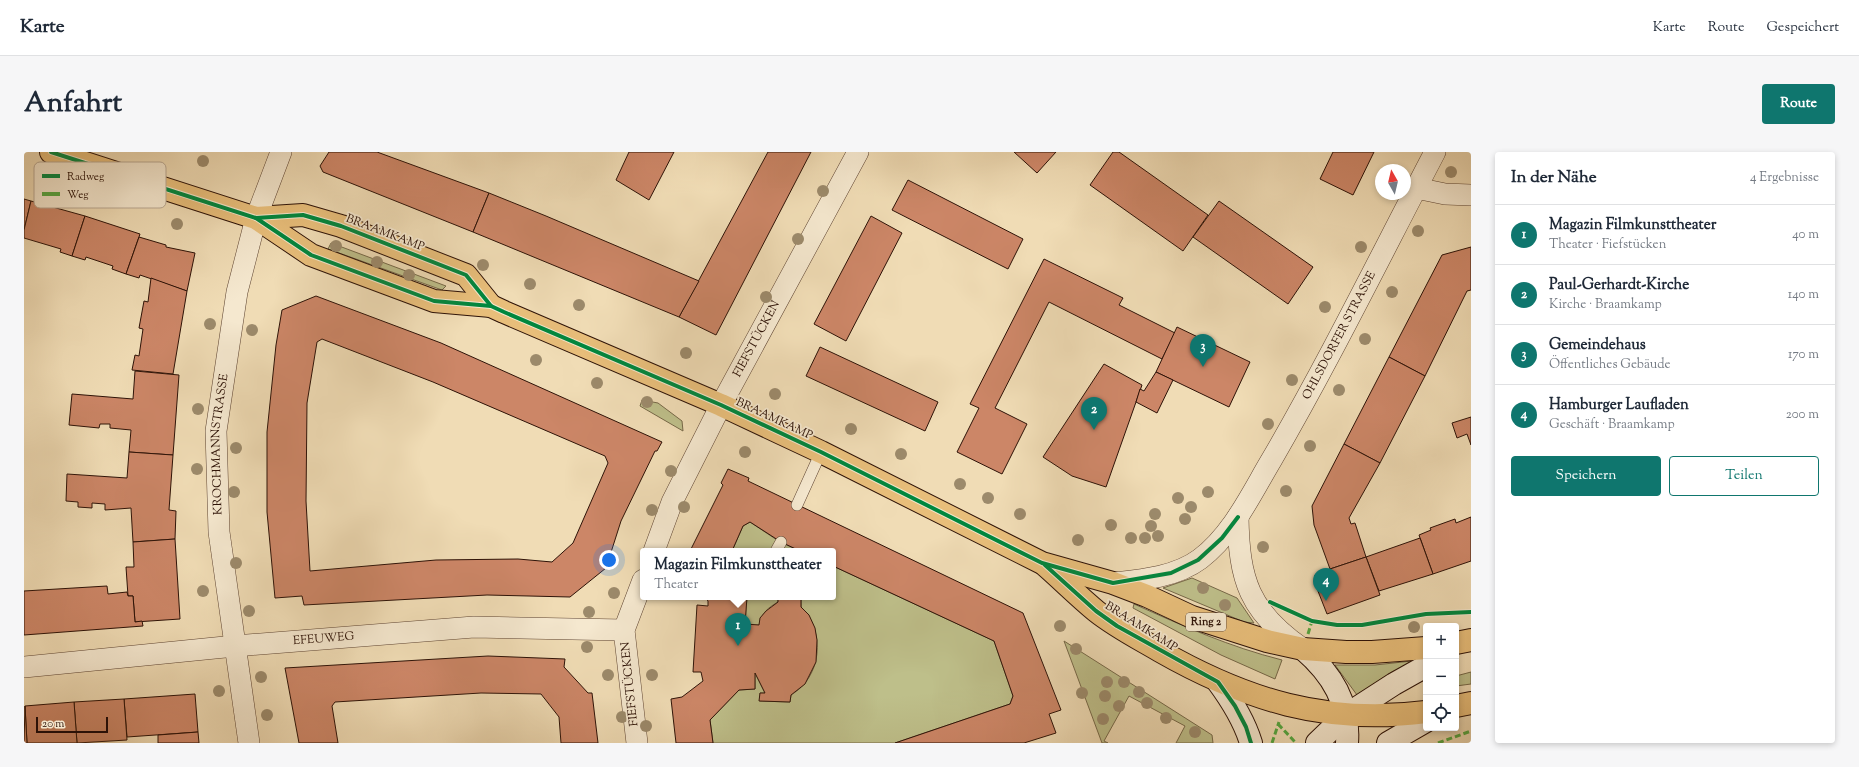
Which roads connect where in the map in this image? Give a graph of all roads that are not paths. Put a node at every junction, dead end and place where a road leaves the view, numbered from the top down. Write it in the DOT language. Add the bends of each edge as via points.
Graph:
graph roads {
  1 [pos="51,152"];
  2 [pos="281,152"];
  3 [pos="858,152"];
  4 [pos="1435,152"];
  5 [pos="82,162"];
  6 [pos="1416,188"];
  7 [pos="166,189"];
  8 [pos="1471,195"];
  9 [pos="256,218"];
  10 [pos="491,306"];
  11 [pos="721,404"];
  12 [pos="821,452"];
  13 [pos="797,505"];
  14 [pos="1238,517"];
  15 [pos="655,548"];
  16 [pos="1042,563"];
  17 [pos="1113,584"];
  18 [pos="640,588"];
  19 [pos="624,630"];
  20 [pos="1471,640"];
  21 [pos="1459,642"];
  22 [pos="1471,644"];
  23 [pos="235,646"];
  24 [pos="1423,648"];
  25 [pos="1303,649"];
  26 [pos="1459,649"];
  27 [pos="24,667"];
  28 [pos="1423,668"];
  29 [pos="1218,682"];
  30 [pos="1423,712"];
  31 [pos="1346,715"];
  32 [pos="1423,723"];
  33 [pos="249,743"];
  34 [pos="637,743"];
  35 [pos="1251,743"];
  36 [pos="1317,743"];
  37 [pos="1347,743"];
  38 [pos="1388,743"];
  1 -- 5 [label="main road, BRAAMKAMP / Ring 2"];
  2 -- 9 [label="street, KROCHMANNSTRASSE"];
  3 -- 11 [label="street, FIEFSTÜCKEN"];
  4 -- 6 [label="street, OHLSDORFER STRASSE"];
  6 -- 8 [label="street" via="1445,194"];
  6 -- 14 [label="street, OHLSDORFER STRASSE" via="1301,409"];
  7 -- 9 [label="main road, BRAAMKAMP / Ring 2"];
  9 -- 10 [label="main road, BRAAMKAMP / Ring 2" via="311,255 434,301"];
  9 -- 10 [label="main road, BRAAMKAMP / Ring 2" via="303,215 341,226 466,275"];
  9 -- 23 [label="street, KROCHMANNSTRASSE" via="237,292 216,431 219,532"];
  10 -- 11 [label="main road, BRAAMKAMP / Ring 2"];
  11 -- 12 [label="main road, BRAAMKAMP / Ring 2"];
  11 -- 15 [label="street, FIEFSTÜCKEN" via="672,502"];
  12 -- 13 [label="lane"];
  12 -- 16 [label="main road, BRAAMKAMP / Ring 2"];
  14 -- 17 [label="street, OHLSDORFER STRASSE" via="1222,538 1198,560 1171,573"];
  14 -- 25 [label="street" via="1238,550 1251,594 1279,632"];
  16 -- 17 [label="main road, BRAAMKAMP / Ring 2"];
  16 -- 29 [label="main road, BRAAMKAMP / Ring 2" via="1117,626"];
  17 -- 25 [label="main road, BRAAMKAMP / Ring 2" via="1147,596 1192,617 1236,632"];
  18 -- 19 [label="street, FIEFSTÜCKEN"];
  19 -- 23 [label="street, EFEUWEG" via="474,627"];
  19 -- 34 [label="street, FIEFSTÜCKEN"];
  20 -- 21 [label="main road"];
  22 -- 26 [label="street"];
  23 -- 27 [label="street, EFEUWEG"];
  23 -- 33 [label="street, KROCHMANNSTRASSE"];
  24 -- 25 [label="main road, BRAAMKAMP / Ring 2" via="1372,652"];
  25 -- 31 [label="street" via="1325,669 1342,699"];
  28 -- 31 [label="street"];
  29 -- 31 [label="main road, BRAAMKAMP / Ring 2" via="1285,704"];
  29 -- 35 [label="street" via="1235,706"];
  30 -- 31 [label="main road, Ring 2"];
  31 -- 36 [label="street"];
  31 -- 37 [label="street"];
  32 -- 38 [label="street"];
}
